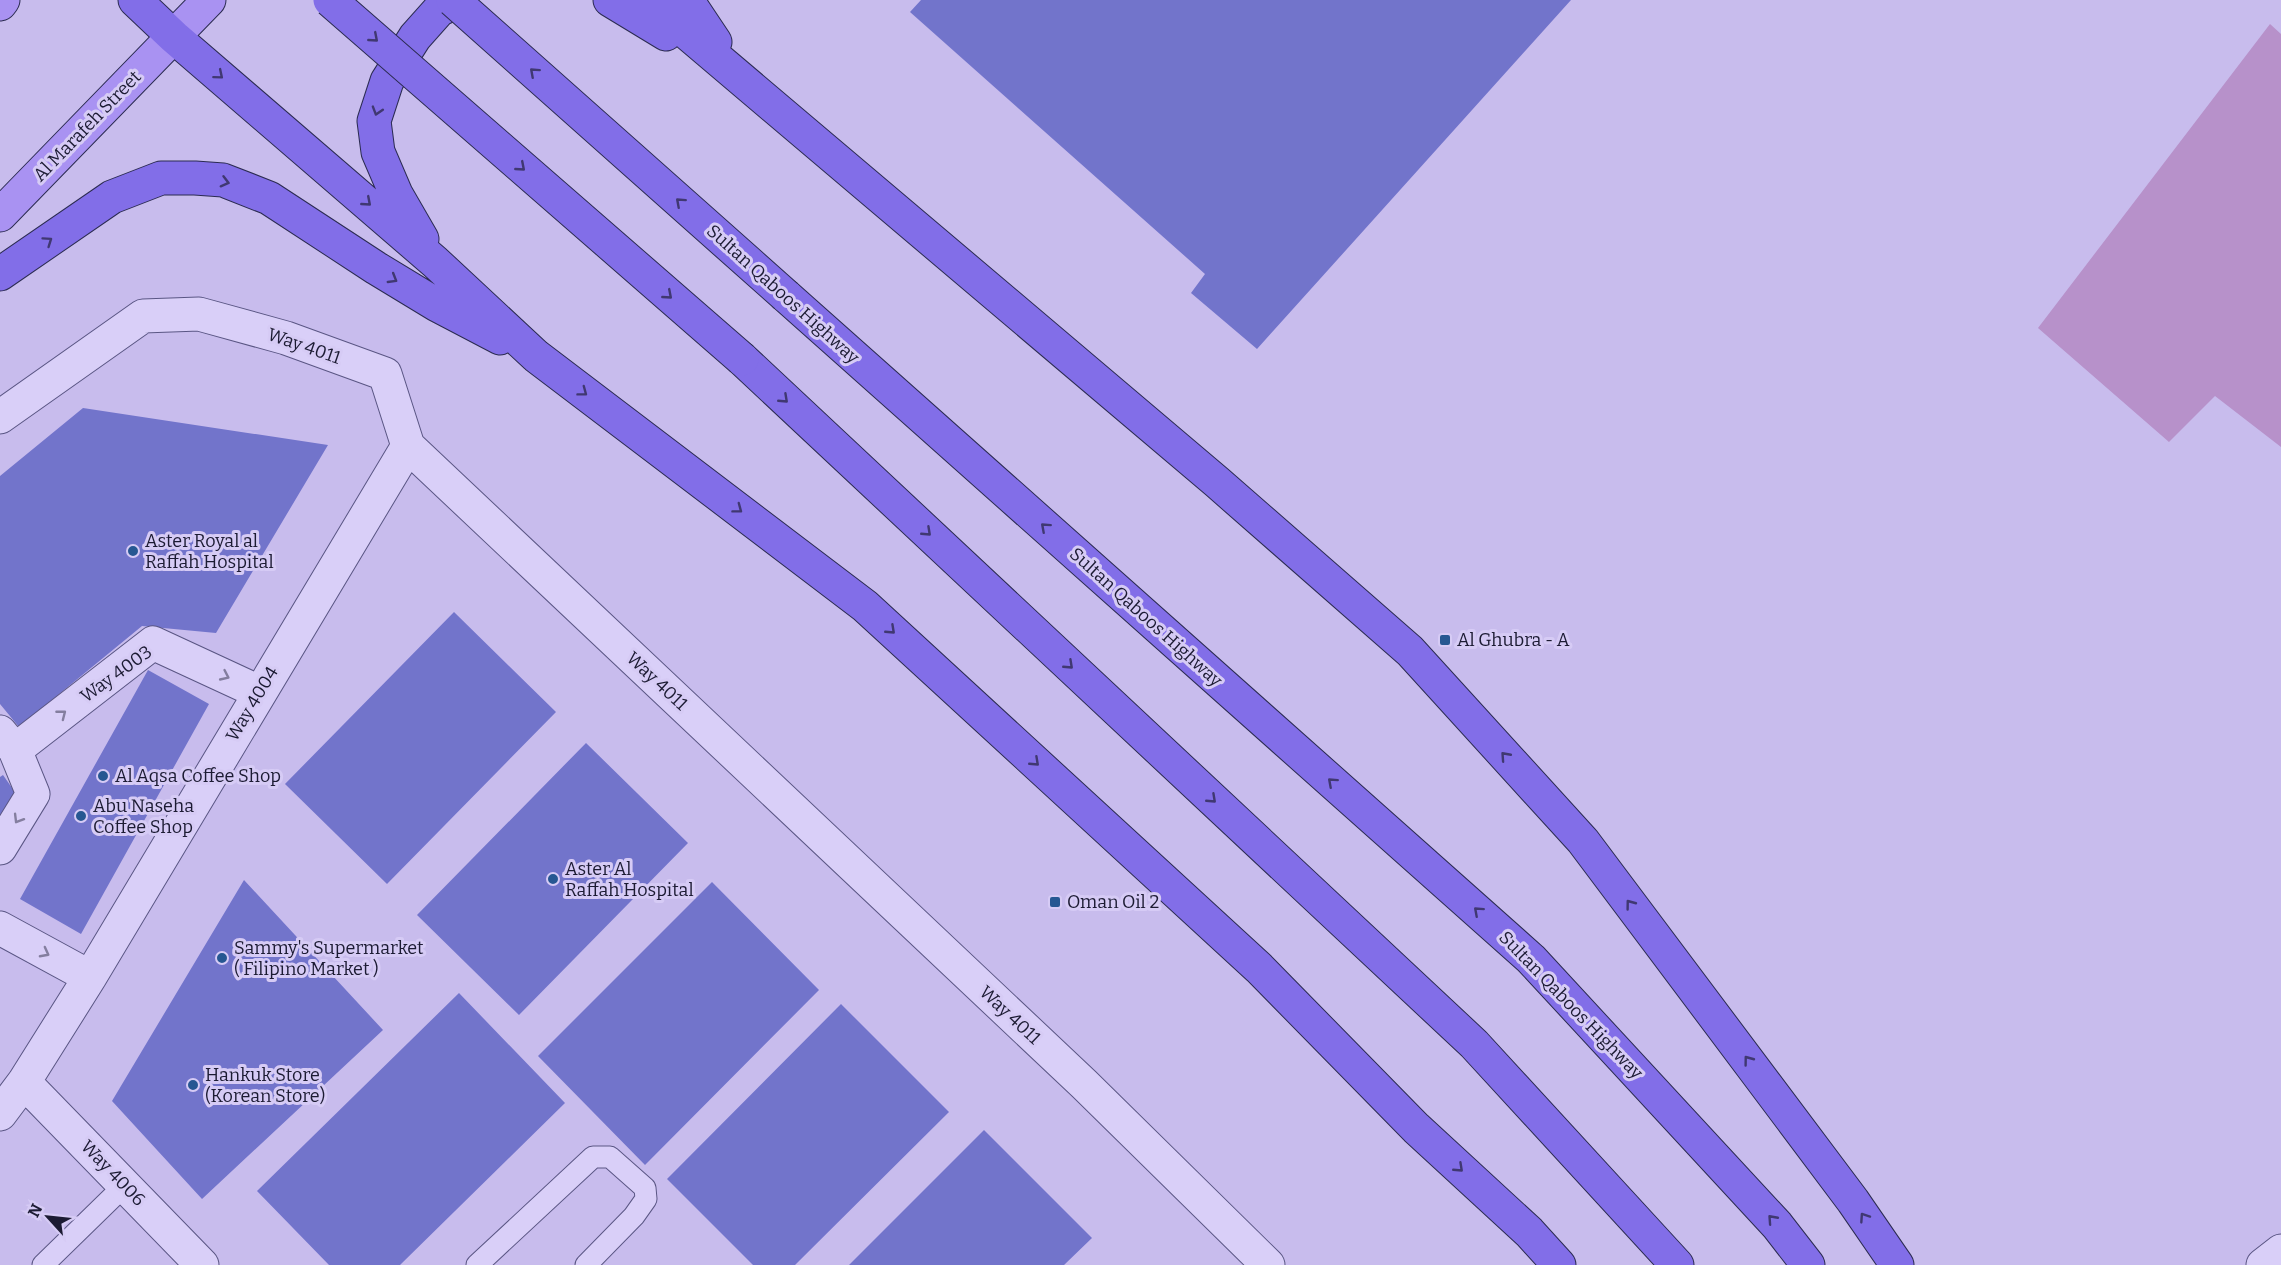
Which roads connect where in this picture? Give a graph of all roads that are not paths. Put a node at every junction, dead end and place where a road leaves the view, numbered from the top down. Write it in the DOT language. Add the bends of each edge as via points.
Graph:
graph roads {
  1 [pos="3,0"];
  2 [pos="135,0"];
  3 [pos="208,0"];
  4 [pos="330,0"];
  5 [pos="453,0"];
  6 [pos="459,0"];
  7 [pos="610,0"];
  8 [pos="648,0"];
  9 [pos="687,0"];
  10 [pos="0,4"];
  11 [pos="174,37"];
  12 [pos="737,76"];
  13 [pos="0,215"];
  14 [pos="435,262"];
  15 [pos="0,274"];
  16 [pos="536,356"];
  17 [pos="0,417"];
  18 [pos="408,446"];
  19 [pos="259,692"];
  20 [pos="8,741"];
  21 [pos="0,848"];
  22 [pos="0,928"];
  23 [pos="90,977"];
  24 [pos="24,1082"];
  25 [pos="0,1114"];
  26 [pos="125,1185"];
  27 [pos="2281,1251"];
  28 [pos="199,1264"];
  29 [pos="43,1265"];
  30 [pos="477,1265"];
  31 [pos="586,1265"];
  32 [pos="1268,1265"];
  33 [pos="1559,1265"];
  34 [pos="1677,1265"];
  35 [pos="1808,1265"];
  36 [pos="1897,1265"];
  37 [pos="2263,1265"];
  1 -- 10 [label="main road"];
  2 -- 11 [label="highway"];
  3 -- 11 [label="main road, Al Marafeh Street"];
  4 -- 34 [label="highway, one-way, bridge" via="741,359 1474,1044"];
  35 -- 5 [label="highway, Sultan Qaboos Highway, one-way, bridge" via="1777,1225 1531,959"];
  6 -- 14 [label="highway, one-way" via="439,10 415,37 387,81 374,121 378,152 396,194"];
  7 -- 12 [label="highway"];
  8 -- 12 [label="highway"];
  9 -- 12 [label="highway"];
  11 -- 13 [label="main road, Al Marafeh Street"];
  11 -- 14 [label="highway, one-way"];
  36 -- 12 [label="highway, one-way" via="1854,1201 1582,841 1410,651 1217,482"];
  14 -- 16 [label="highway"];
  15 -- 16 [label="highway, one-way" via="112,197 161,178 224,180 269,198 437,305"];
  16 -- 33 [label="highway, one-way" via="866,606 1259,968 1416,1128 1529,1232"];
  17 -- 18 [label="street, Way 4011" via="143,316 200,314 286,338 385,374"];
  18 -- 19 [label="street, Way 4004"];
  18 -- 32 [label="street, Way 4011" via="1084,1084"];
  20 -- 19 [label="street, Way 4003, one-way" via="153,643"];
  19 -- 23 [label="street, Way 4004"];
  20 -- 21 [label="street, Way 4003, one-way" via="33,794"];
  22 -- 23 [label="street, one-way"];
  23 -- 24 [label="street, Way 4004"];
  24 -- 25 [label="street, Way 4004"];
  24 -- 26 [label="street, Way 4006"];
  26 -- 28 [label="street, Way 4006"];
  26 -- 29 [label="lane"];
  27 -- 37 [label="street"];
  30 -- 31 [label="lane" via="593,1157 610,1157 645,1188 646,1199"];
}
